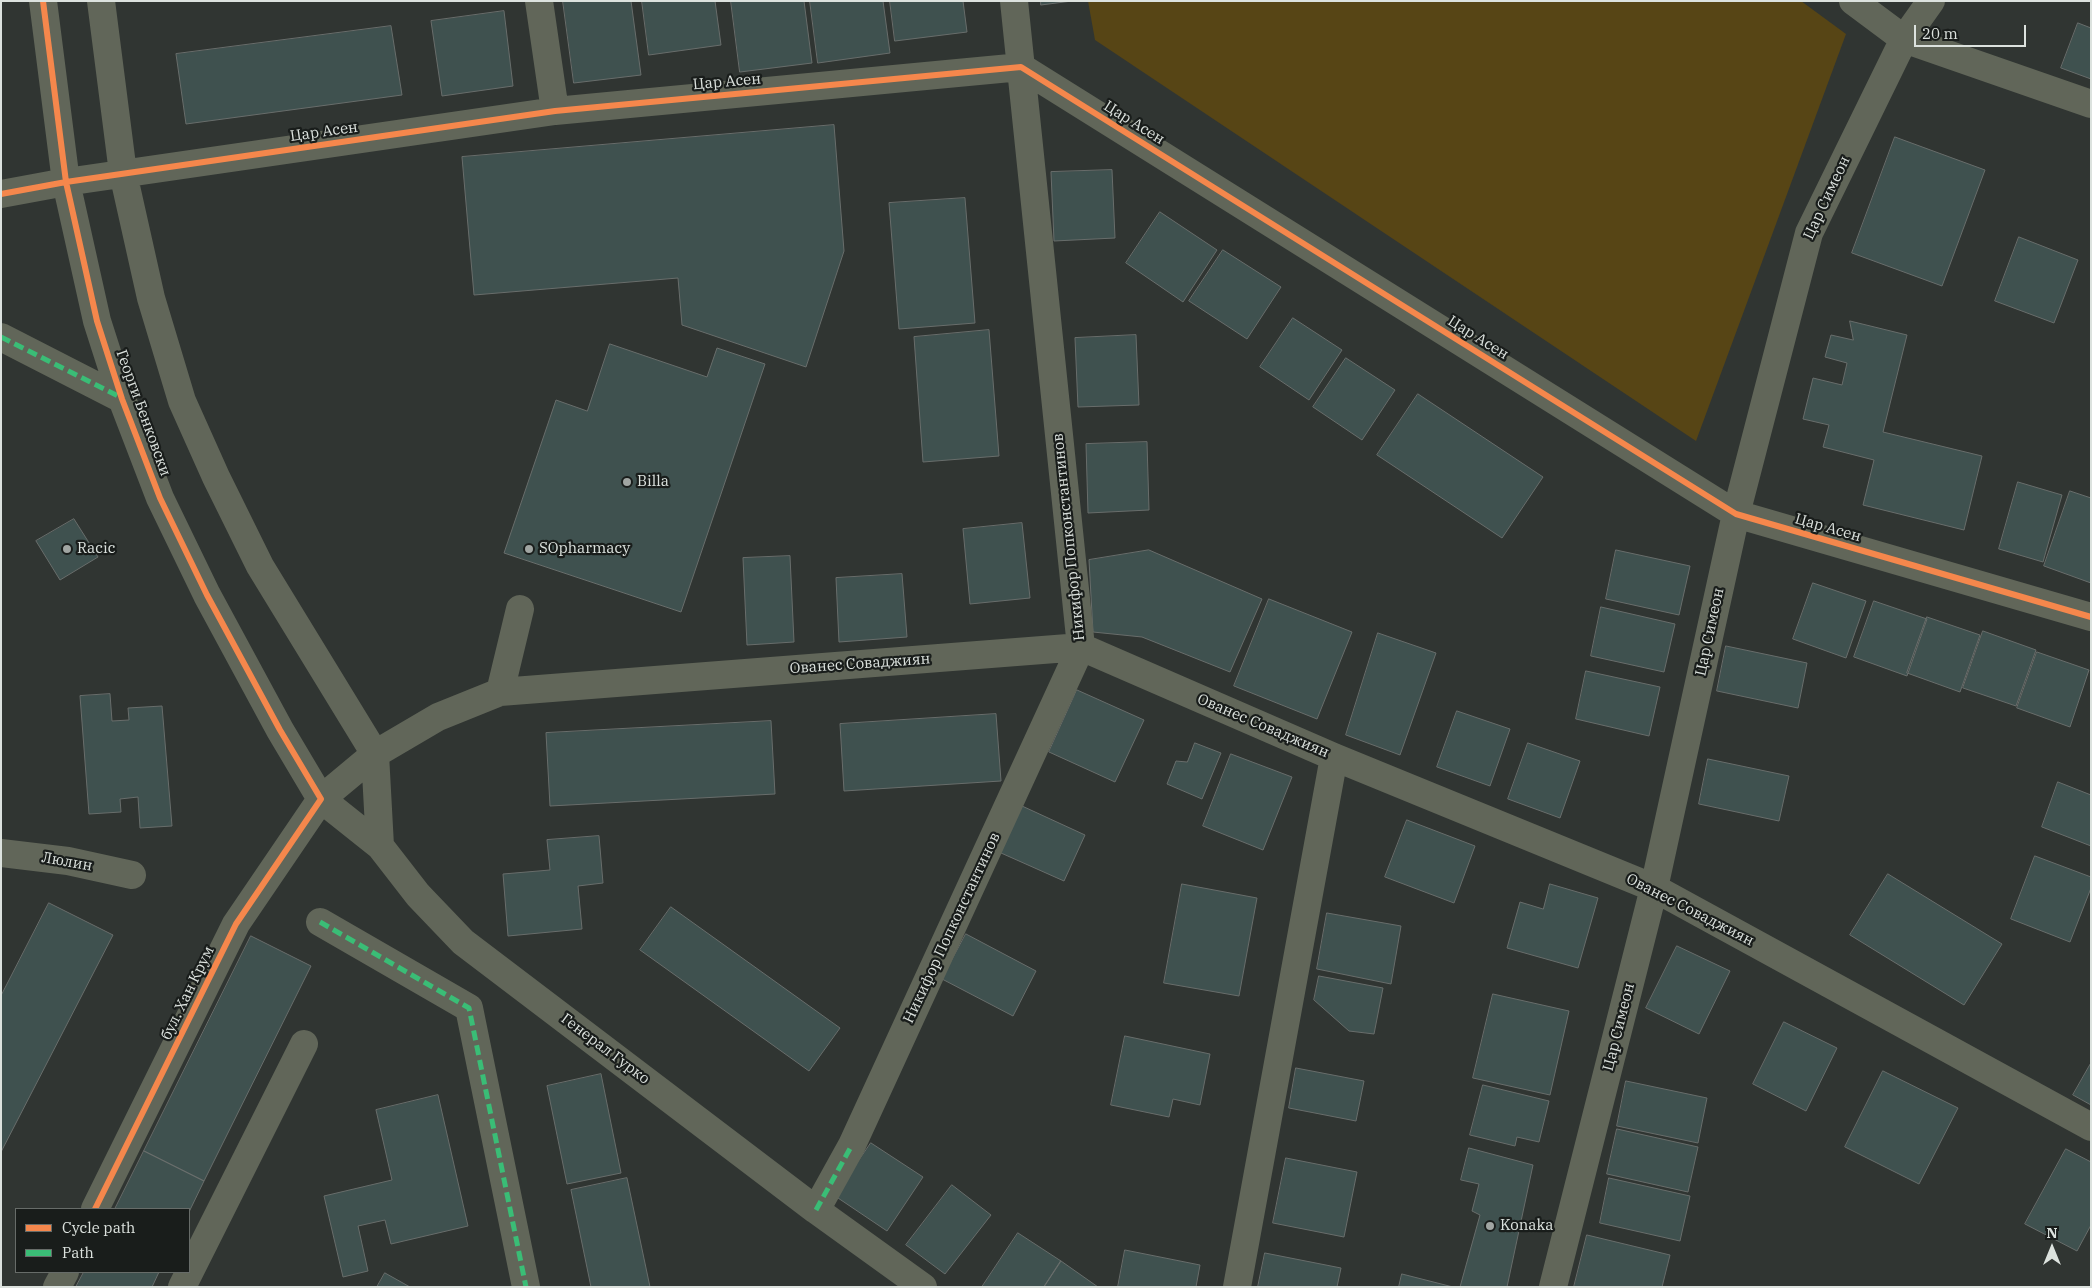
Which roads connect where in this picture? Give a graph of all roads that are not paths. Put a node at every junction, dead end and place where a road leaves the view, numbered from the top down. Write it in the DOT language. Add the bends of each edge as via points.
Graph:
graph roads {
  1 [pos="43,1"];
  2 [pos="101,1"];
  3 [pos="539,1"];
  4 [pos="1014,1"];
  5 [pos="1853,1"];
  6 [pos="1931,1"];
  7 [pos="1904,39"];
  8 [pos="1021,67"];
  9 [pos="2091,104"];
  10 [pos="555,111"];
  11 [pos="123,173"];
  12 [pos="66,182"];
  13 [pos="1,194"];
  14 [pos="1,337"];
  15 [pos="122,398"];
  16 [pos="1736,514"];
  17 [pos="520,609"];
  18 [pos="2091,617"];
  19 [pos="1081,647"];
  20 [pos="500,692"];
  21 [pos="375,754"];
  22 [pos="1334,757"];
  23 [pos="321,799"];
  24 [pos="380,846"];
  25 [pos="1,852"];
  26 [pos="132,875"];
  27 [pos="1654,888"];
  28 [pos="320,922"];
  29 [pos="304,1044"];
  30 [pos="2091,1127"];
  31 [pos="95,1208"];
  32 [pos="816,1210"];
  33 [pos="190,1271"];
  34 [pos="64,1273"];
  35 [pos="189,1273"];
  36 [pos="57,1287"];
  37 [pos="182,1287"];
  38 [pos="526,1287"];
  39 [pos="923,1287"];
  40 [pos="1237,1287"];
  41 [pos="1553,1287"];
  1 -- 12 [label="street, Георги Бенковски"];
  2 -- 11 [label="street"];
  3 -- 10 [label="street"];
  4 -- 8 [label="street, Никифор Попконстантинов"];
  5 -- 7 [label="street"];
  6 -- 7 [label="street, Цар Симеон"];
  7 -- 9 [label="street"];
  7 -- 16 [label="street, Цар Симеон" via="1809,233"];
  8 -- 10 [label="street, Цар Асен"];
  8 -- 16 [label="street, Цар Асен"];
  8 -- 19 [label="street, Никифор Попконстантинов"];
  10 -- 11 [label="street, Цар Асен"];
  11 -- 12 [label="street, Цар Асен"];
  11 -- 21 [label="street" via="151,298 182,401 260,566"];
  12 -- 13 [label="street, Цар Асен"];
  12 -- 15 [label="street, Георги Бенковски" via="97,321"];
  14 -- 15 [label="street"];
  15 -- 23 [label="street, Георги Бенковски" via="160,498 207,596"];
  16 -- 18 [label="street, Цар Асен"];
  16 -- 27 [label="street, Цар Симеон"];
  17 -- 20 [label="street"];
  19 -- 20 [label="street, Ованес Соваджиян"];
  19 -- 22 [label="street, Ованес Соваджиян"];
  19 -- 32 [label="street, Никифор Попконстантинов" via="852,1145"];
  20 -- 21 [label="street, Ованес Соваджиян" via="438,717"];
  21 -- 23 [label="street, бул. Хан Крум"];
  21 -- 24 [label="street"];
  22 -- 27 [label="street, Ованес Соваджиян"];
  22 -- 40 [label="street"];
  23 -- 24 [label="street, Генерал Гурко"];
  23 -- 31 [label="street, бул. Хан Крум" via="236,924"];
  24 -- 32 [label="street, Генерал Гурко" via="418,895 463,942"];
  25 -- 26 [label="street, Люлин" via="68,861"];
  27 -- 30 [label="street, Ованес Соваджиян"];
  27 -- 41 [label="street, Цар Симеон"];
  28 -- 38 [label="street" via="469,1008"];
  29 -- 33 [label="street"];
  32 -- 39 [label="street, Генерал Гурко"];
  34 -- 36 [label="street"];
  35 -- 37 [label="street"];
}
